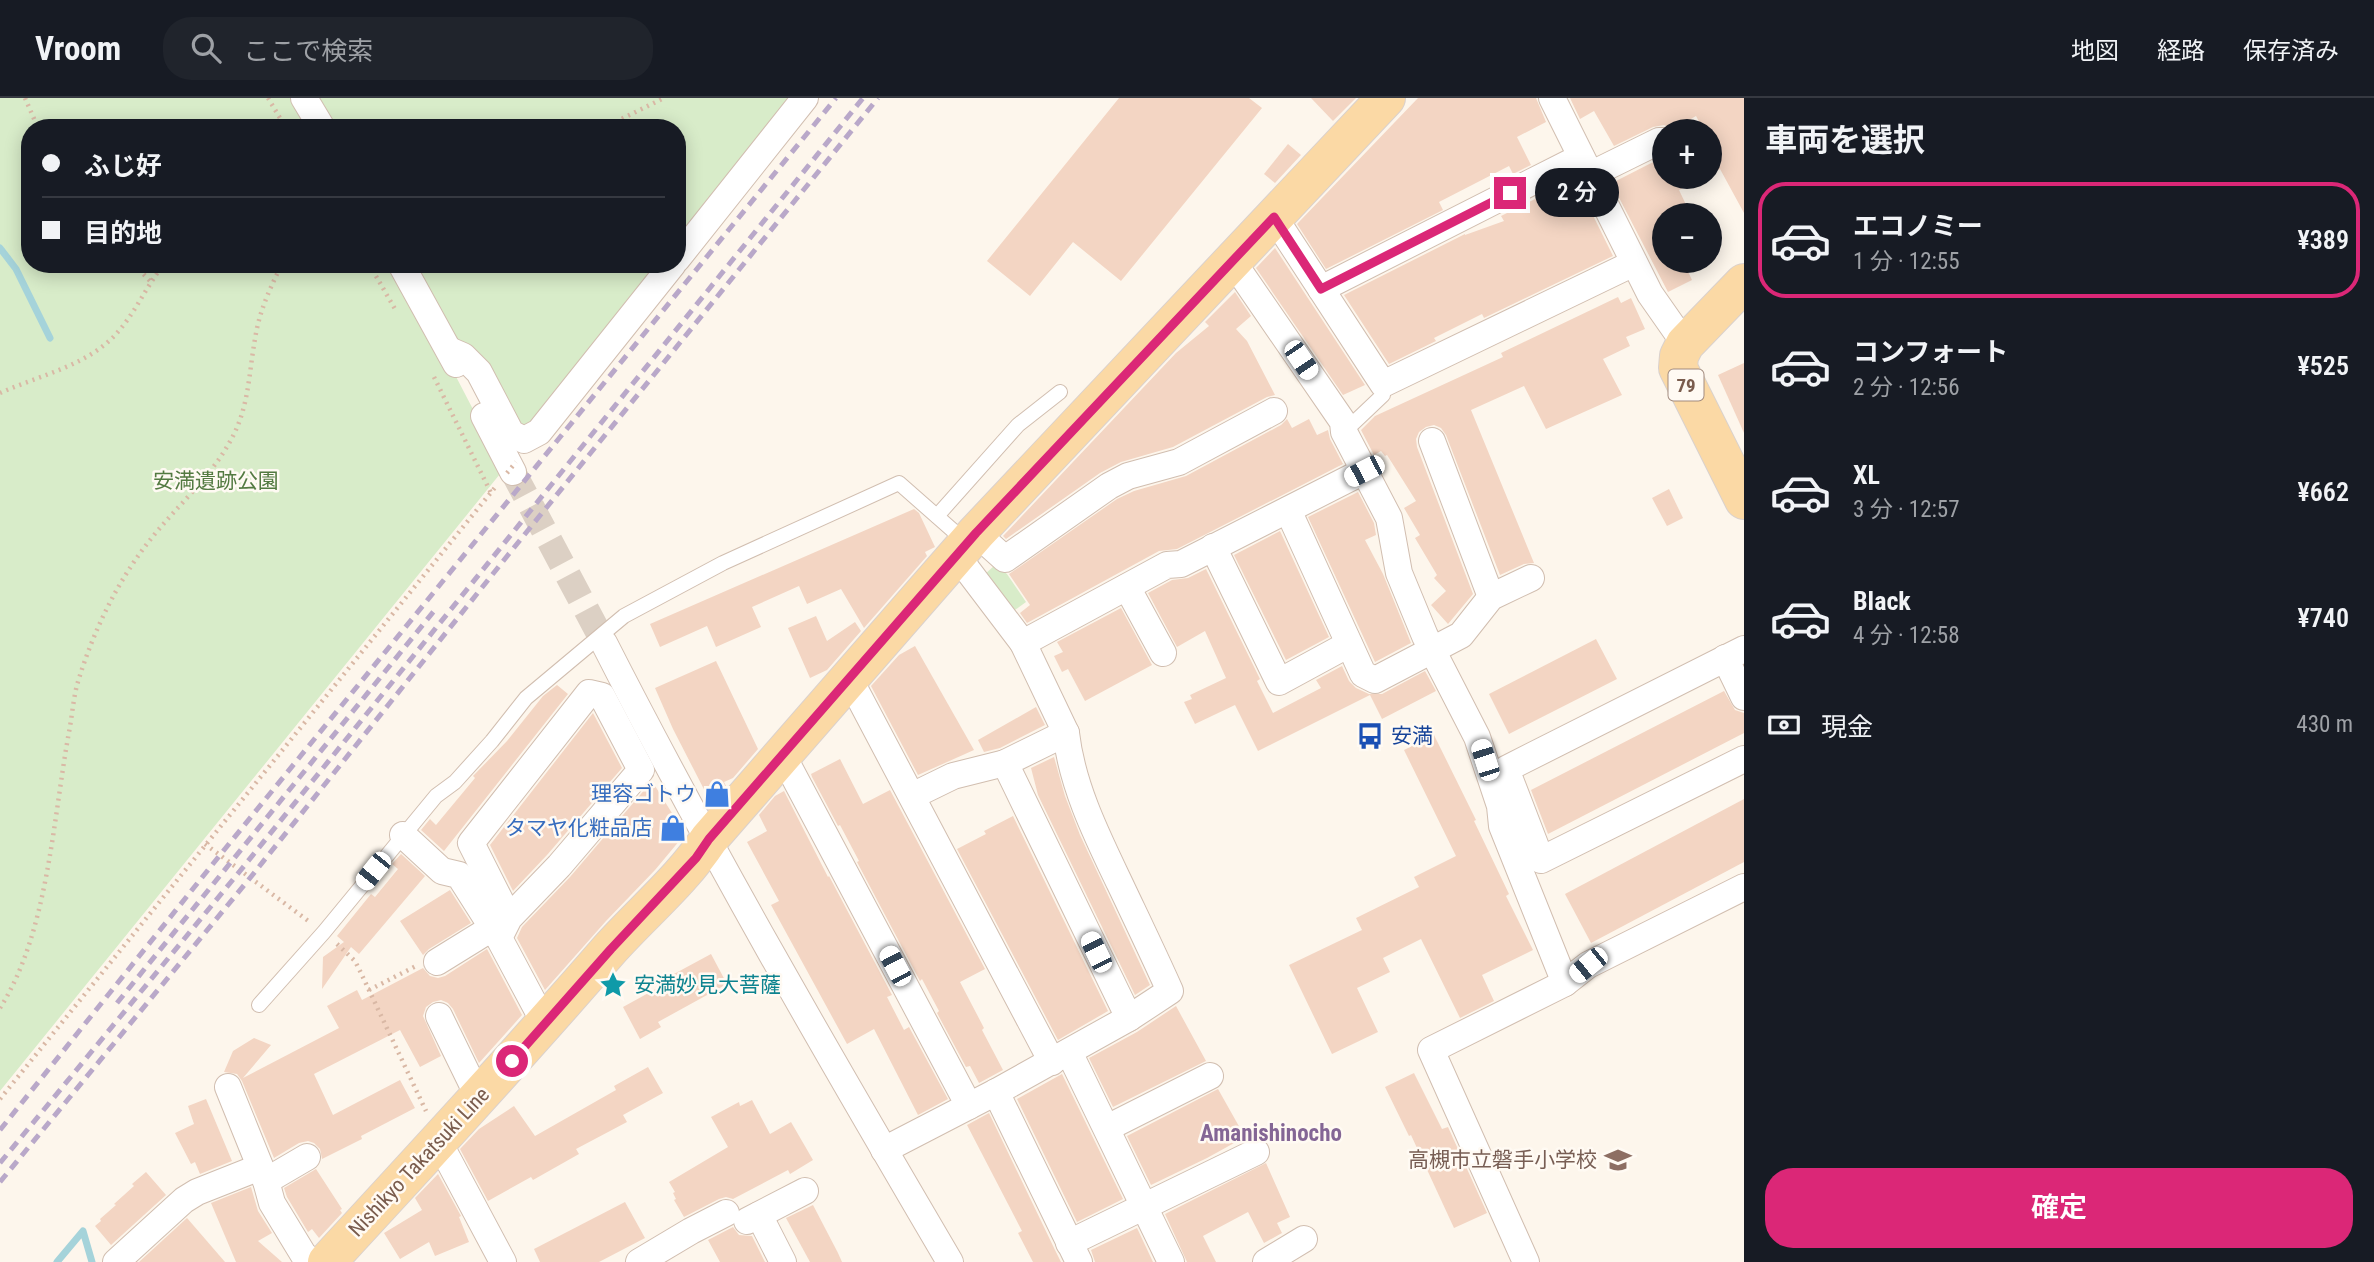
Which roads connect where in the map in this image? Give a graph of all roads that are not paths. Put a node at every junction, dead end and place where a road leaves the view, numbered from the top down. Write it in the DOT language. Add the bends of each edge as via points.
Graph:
graph roads {
  1 [pos="304,98"];
  2 [pos="805,98"];
  3 [pos="1386,98"];
  4 [pos="1552,98"];
  5 [pos="317,119"];
  6 [pos="1652,143"];
  7 [pos="1586,166"];
  8 [pos="1274,217"];
  9 [pos="686,248"];
  10 [pos="1233,262"];
  11 [pos="1634,263"];
  12 [pos="406,273"];
  13 [pos="666,273"];
  14 [pos="1744,283"];
  15 [pos="1321,289"];
  16 [pos="1685,344"];
  17 [pos="450,350"];
  18 [pos="1383,384"];
  19 [pos="1060,391"];
  20 [pos="1274,411"];
  21 [pos="1345,432"];
  22 [pos="1432,441"];
  23 [pos="512,469"];
  24 [pos="1364,471"];
  25 [pos="1744,500"];
  26 [pos="1287,510"];
  27 [pos="937,516"];
  28 [pos="967,544"];
  29 [pos="1213,547"];
  30 [pos="1531,578"];
  31 [pos="1127,587"];
  32 [pos="1491,597"];
  33 [pos="604,643"];
  34 [pos="1023,643"];
  35 [pos="1349,644"];
  36 [pos="1431,651"];
  37 [pos="1163,653"];
  38 [pos="1735,653"];
  39 [pos="850,680"];
  40 [pos="1744,697"];
  41 [pos="1066,733"];
  42 [pos="783,755"];
  43 [pos="1744,759"];
  44 [pos="1005,764"];
  45 [pos="912,796"];
  46 [pos="403,835"];
  47 [pos="709,839"];
  48 [pos="1744,887"];
  49 [pos="500,928"];
  50 [pos="437,962"];
  51 [pos="1566,983"];
  52 [pos="259,1005"];
  53 [pos="439,1016"];
  54 [pos="1129,1018"];
  55 [pos="545,1024"];
  56 [pos="1061,1057"];
  57 [pos="1210,1076"];
  58 [pos="996,1092"];
  59 [pos="479,1098"];
  60 [pos="240,1099"];
  61 [pos="969,1106"];
  62 [pos="1107,1128"];
  63 [pos="442,1148"];
  64 [pos="884,1150"];
  65 [pos="1256,1152"];
  66 [pos="307,1157"];
  67 [pos="263,1174"];
  68 [pos="805,1191"];
  69 [pos="1144,1207"];
  70 [pos="744,1216"];
  71 [pos="1304,1239"];
  72 [pos="1074,1253"];
  73 [pos="116,1262"];
  74 [pos="312,1262"];
  75 [pos="327,1262"];
  76 [pos="503,1262"];
  77 [pos="639,1262"];
  78 [pos="783,1262"];
  79 [pos="950,1262"];
  80 [pos="1171,1262"];
  81 [pos="1266,1262"];
  82 [pos="1526,1262"];
  1 -- 5 [label="street"];
  2 -- 9 [label="street"];
  3 -- 8 [label="main road, Nishikyo Takatsuki Line"];
  4 -- 7 [label="street"];
  6 -- 7 [label="street"];
  7 -- 11 [label="street"];
  7 -- 15 [label="street"];
  8 -- 10 [label="main road, Nishikyo Takatsuki Line"];
  8 -- 15 [label="street"];
  10 -- 21 [label="street" via="1343,422"];
  10 -- 28 [label="main road, Nishikyo Takatsuki Line"];
  11 -- 16 [label="street"];
  11 -- 18 [label="street"];
  12 -- 17 [label="street"];
  13 -- 17 [label="street" via="539,432 524,440 511,433 479,372"];
  14 -- 16 [label="main road, 79"];
  15 -- 18 [label="street"];
  16 -- 25 [label="main road, 79" via="1678,368"];
  17 -- 23 [label="street"];
  18 -- 21 [label="lane" via="1383,395"];
  19 -- 27 [label="lane" via="1018,425"];
  20 -- 28 [label="street" via="1179,461 1108,486 1095,511 1005,559"];
  21 -- 24 [label="street"];
  22 -- 32 [label="street"];
  24 -- 26 [label="street"];
  24 -- 36 [label="street" via="1389,518 1399,573"];
  26 -- 29 [label="street"];
  26 -- 35 [label="street"];
  27 -- 28 [label="lane"];
  27 -- 46 [label="lane" via="899,483 723,563 624,616 526,698"];
  28 -- 34 [label="street"];
  28 -- 39 [label="main road, Nishikyo Takatsuki Line"];
  29 -- 31 [label="street"];
  29 -- 35 [label="street" via="1279,682"];
  30 -- 32 [label="street"];
  31 -- 34 [label="street"];
  31 -- 37 [label="street"];
  32 -- 36 [label="street" via="1461,635"];
  33 -- 47 [label="street"];
  34 -- 41 [label="street"];
  35 -- 36 [label="street" via="1363,674 1375,680"];
  36 -- 51 [label="street" via="1477,737 1502,826"];
  38 -- 40 [label="street"];
  38 -- 43 [label="street" via="1506,769 1541,860"];
  39 -- 42 [label="main road, Nishikyo Takatsuki Line"];
  39 -- 45 [label="street"];
  41 -- 44 [label="street"];
  41 -- 54 [label="street" via="1077,785 1170,991"];
  42 -- 47 [label="main road, Nishikyo Takatsuki Line"];
  42 -- 61 [label="street"];
  44 -- 45 [label="street" via="953,776"];
  44 -- 54 [label="street"];
  45 -- 56 [label="street"];
  46 -- 49 [label="street" via="442,871 458,875"];
  46 -- 52 [label="lane"];
  47 -- 55 [label="main road, Nishikyo Takatsuki Line"];
  47 -- 64 [label="street"];
  48 -- 51 [label="street" via="1588,965"];
  49 -- 49 [label="street" via="641,770 602,696 589,693 471,843"];
  49 -- 50 [label="street"];
  49 -- 55 [label="street"];
  51 -- 82 [label="street" via="1431,1050"];
  53 -- 59 [label="street"];
  54 -- 56 [label="street"];
  55 -- 59 [label="main road, Nishikyo Takatsuki Line"];
  56 -- 58 [label="street"];
  56 -- 62 [label="street"];
  57 -- 62 [label="street"];
  58 -- 61 [label="street"];
  58 -- 72 [label="street"];
  59 -- 75 [label="main road, Nishikyo Takatsuki Line"];
  60 -- 67 [label="street"];
  61 -- 64 [label="street"];
  62 -- 69 [label="street"];
  63 -- 76 [label="street"];
  64 -- 79 [label="street"];
  65 -- 69 [label="street"];
  66 -- 67 [label="street"];
  67 -- 73 [label="street" via="197,1192"];
  67 -- 74 [label="street" via="272,1203"];
  68 -- 70 [label="street"];
  69 -- 72 [label="street"];
  69 -- 80 [label="street"];
  70 -- 77 [label="street" via="691,1231"];
  70 -- 78 [label="street"];
  71 -- 81 [label="street"];
}
